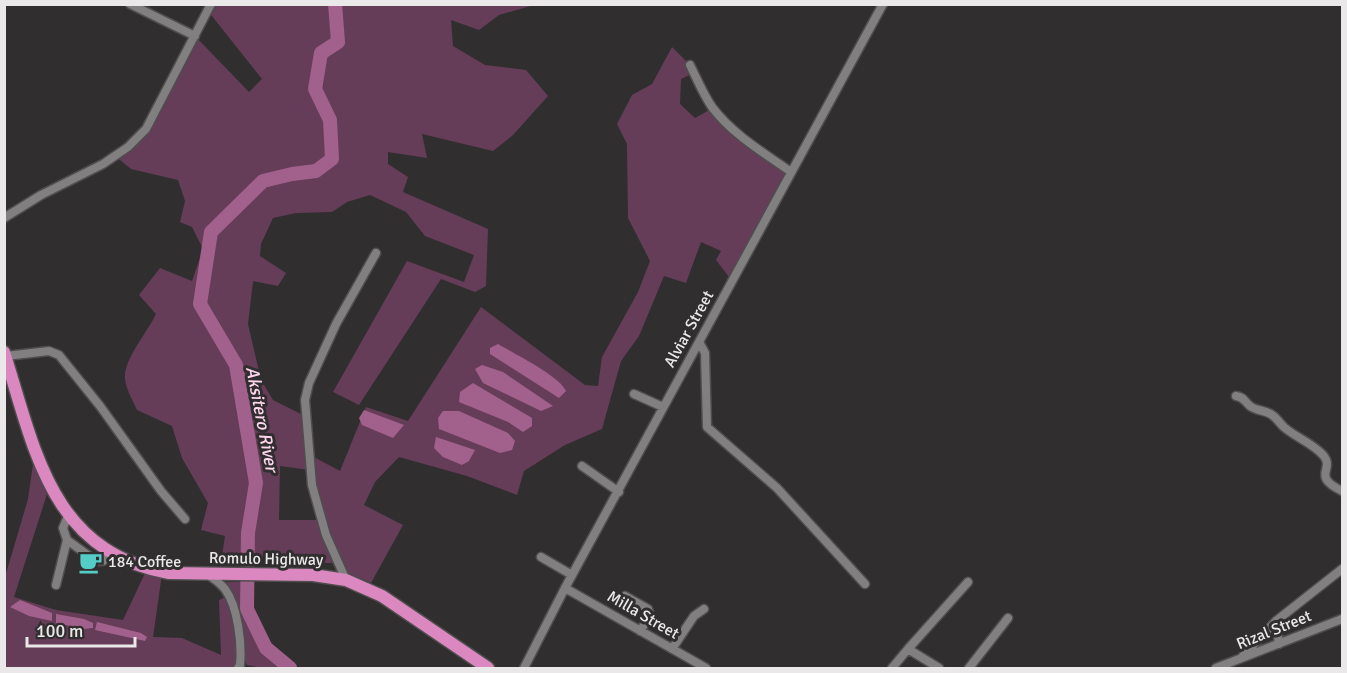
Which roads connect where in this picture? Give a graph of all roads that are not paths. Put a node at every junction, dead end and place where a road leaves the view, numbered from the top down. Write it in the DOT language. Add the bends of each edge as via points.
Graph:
graph roads {
  1 [pos="130,4"];
  2 [pos="211,4"];
  3 [pos="883,4"];
  4 [pos="195,36"];
  5 [pos="690,65"];
  6 [pos="791,172"];
  7 [pos="4,218"];
  8 [pos="376,253"];
  9 [pos="699,342"];
  10 [pos="5,354"];
  11 [pos="634,394"];
  12 [pos="1236,396"];
  13 [pos="663,407"];
  14 [pos="582,466"];
  15 [pos="1342,491"];
  16 [pos="619,492"];
  17 [pos="69,516"];
  18 [pos="185,519"];
  19 [pos="67,540"];
  20 [pos="110,553"];
  21 [pos="541,557"];
  22 [pos="1342,569"];
  23 [pos="210,573"];
  24 [pos="572,575"];
  25 [pos="346,579"];
  26 [pos="968,582"];
  27 [pos="865,584"];
  28 [pos="56,585"];
  29 [pos="565,588"];
  30 [pos="625,597"];
  31 [pos="704,609"];
  32 [pos="1008,618"];
  33 [pos="1342,619"];
  34 [pos="1276,621"];
  35 [pos="640,631"];
  36 [pos="1279,644"];
  37 [pos="908,648"];
  38 [pos="672,649"];
  39 [pos="1240,659"];
  40 [pos="238,669"];
  41 [pos="488,669"];
  42 [pos="524,669"];
  43 [pos="706,669"];
  44 [pos="892,669"];
  45 [pos="939,669"];
  46 [pos="969,669"];
  47 [pos="1216,669"];
  1 -- 4 [label="street"];
  2 -- 4 [label="street"];
  3 -- 6 [label="street, Alviar Street"];
  4 -- 7 [label="street" via="146,129 128,147"];
  5 -- 6 [label="street" via="719,116"];
  6 -- 9 [label="street, Alviar Street"];
  8 -- 25 [label="street" via="336,324 305,400 312,485 326,535"];
  9 -- 13 [label="street, Alviar Street"];
  9 -- 27 [label="street" via="705,353 707,427 777,488"];
  10 -- 17 [label="highway, Romulo Highway" via="44,472"];
  10 -- 18 [label="street" via="50,351 59,355"];
  11 -- 13 [label="street"];
  12 -- 15 [label="street" via="1251,407 1270,413 1317,450 1326,459 1329,485"];
  13 -- 16 [label="street, Alviar Street"];
  14 -- 16 [label="street"];
  16 -- 24 [label="street, Alviar Street"];
  17 -- 19 [label="street" via="63,528"];
  17 -- 20 [label="highway, Romulo Highway"];
  19 -- 20 [label="street" via="99,562"];
  19 -- 28 [label="street"];
  20 -- 23 [label="highway, Romulo Highway" via="168,573"];
  21 -- 24 [label="street"];
  22 -- 34 [label="street"];
  23 -- 25 [label="highway, Romulo Highway"];
  23 -- 40 [label="street" via="229,596 240,639"];
  24 -- 29 [label="street, Alviar Street"];
  25 -- 41 [label="highway, Romulo Highway" via="382,596"];
  26 -- 37 [label="street"];
  29 -- 35 [label="street, Milla Street"];
  29 -- 42 [label="street, Alviar Street"];
  30 -- 35 [label="street" via="650,612"];
  31 -- 38 [label="street" via="694,616"];
  32 -- 46 [label="street"];
  33 -- 36 [label="street, Rizal Street"];
  34 -- 36 [label="street"];
  34 -- 39 [label="street"];
  35 -- 38 [label="street, Milla Street"];
  36 -- 39 [label="street, Rizal Street"];
  37 -- 44 [label="street"];
  37 -- 45 [label="street"];
  38 -- 43 [label="street, Milla Street"];
  39 -- 47 [label="street, Rizal Street"];
}
